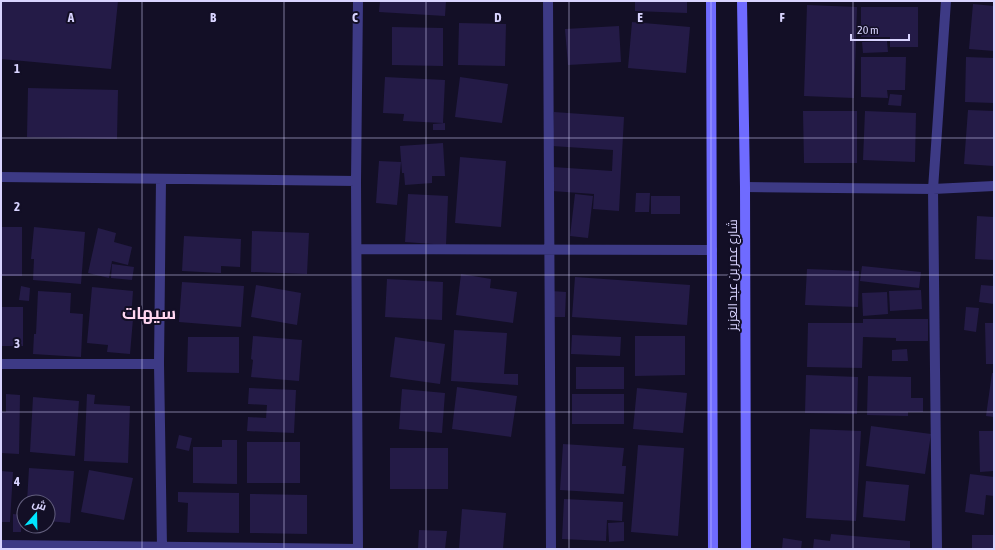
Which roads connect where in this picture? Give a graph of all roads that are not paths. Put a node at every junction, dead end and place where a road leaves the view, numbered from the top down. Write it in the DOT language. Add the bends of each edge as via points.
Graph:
graph roads {
  1 [pos="358,1"];
  2 [pos="548,1"];
  3 [pos="711,1"];
  4 [pos="742,1"];
  5 [pos="946,1"];
  6 [pos="1,177"];
  7 [pos="161,179"];
  8 [pos="356,181"];
  9 [pos="994,186"];
  10 [pos="745,187"];
  11 [pos="933,189"];
  12 [pos="357,249"];
  13 [pos="549,249"];
  14 [pos="712,250"];
  15 [pos="1,364"];
  16 [pos="159,364"];
  17 [pos="1,545"];
  18 [pos="162,547"];
  19 [pos="551,549"];
  20 [pos="713,549"];
  21 [pos="746,549"];
  22 [pos="937,549"];
  1 -- 8 [label="street"];
  2 -- 13 [label="street"];
  3 -- 14 [label="main road, شارع عمر بن عبد العزيز"];
  4 -- 10 [label="main road, شارع عمر بن عبد العزيز"];
  5 -- 11 [label="street"];
  6 -- 7 [label="street"];
  7 -- 8 [label="street"];
  7 -- 16 [label="street"];
  8 -- 12 [label="street"];
  9 -- 11 [label="street"];
  10 -- 11 [label="street"];
  10 -- 21 [label="main road, شارع عمر بن عبد العزيز"];
  11 -- 22 [label="street"];
  12 -- 13 [label="street"];
  12 -- 18 [label="street" via="358,549"];
  13 -- 14 [label="street"];
  13 -- 19 [label="street"];
  14 -- 20 [label="main road, شارع عمر بن عبد العزيز"];
  15 -- 16 [label="street"];
  16 -- 18 [label="street"];
  17 -- 18 [label="street"];
}
